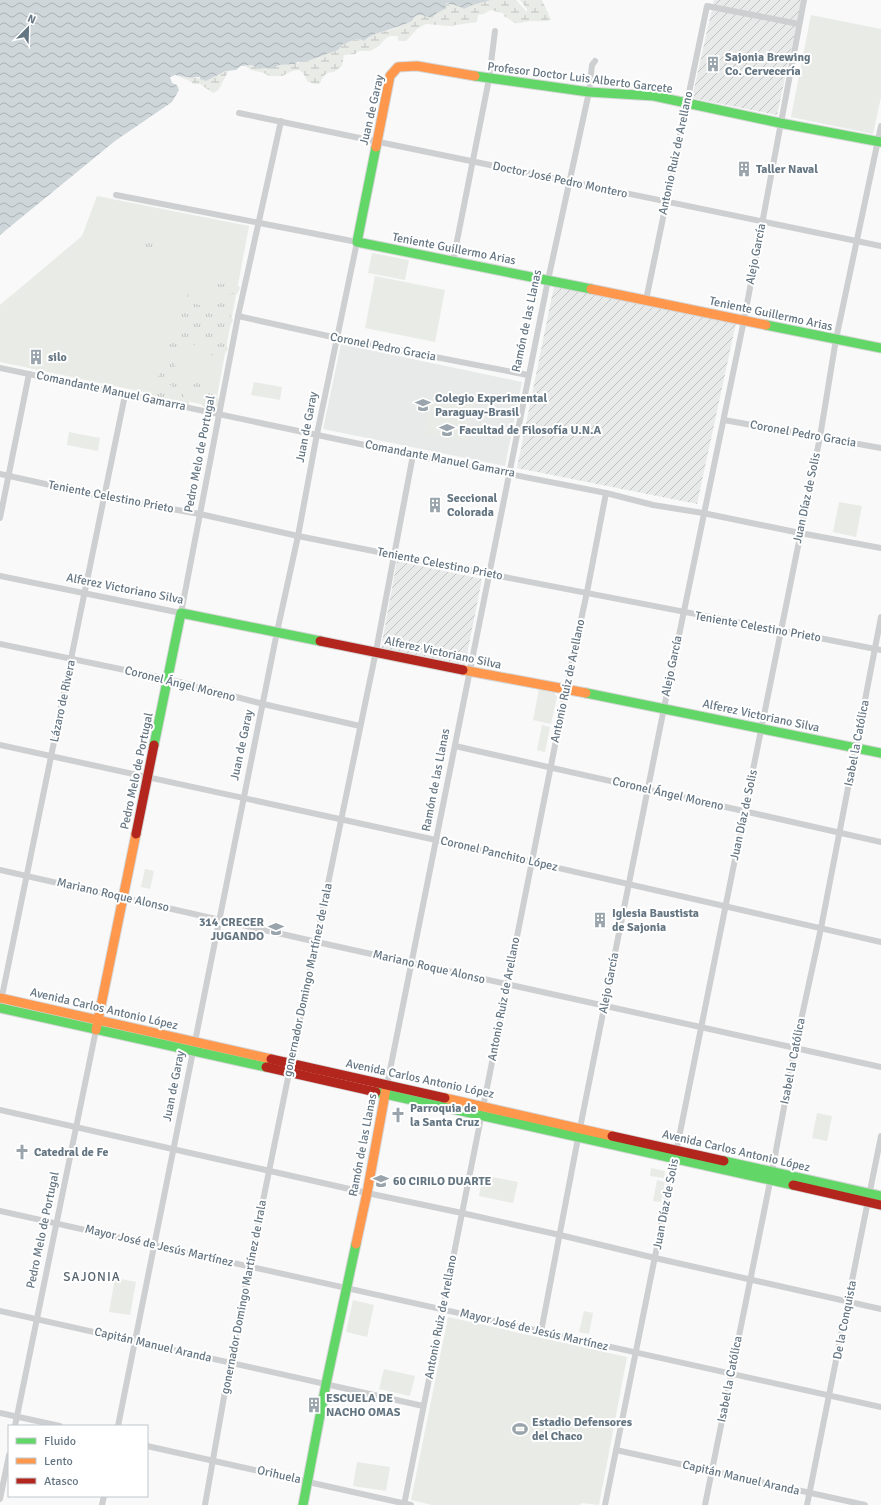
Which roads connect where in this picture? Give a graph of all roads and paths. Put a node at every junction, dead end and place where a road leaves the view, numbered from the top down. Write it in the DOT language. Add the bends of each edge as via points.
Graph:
graph roads {
  1 [pos="804,0"];
  2 [pos="799,24"];
  3 [pos="495,31"];
  4 [pos="595,61"];
  5 [pos="395,70"];
  6 [pos="489,79"];
  7 [pos="589,92"];
  8 [pos="686,104"];
  9 [pos="239,113"];
  10 [pos="281,122"];
  11 [pos="780,123"];
  12 [pos="881,126"];
  13 [pos="377,142"];
  14 [pos="879,142"];
  15 [pos="474,162"];
  16 [pos="570,182"];
  17 [pos="116,195"];
  18 [pos="666,202"];
  19 [pos="258,222"];
  20 [pos="762,222"];
  21 [pos="857,241"];
  22 [pos="357,242"];
  23 [pos="881,246"];
  24 [pos="453,261"];
  25 [pos="548,280"];
  26 [pos="646,300"];
  27 [pos="238,316"];
  28 [pos="744,320"];
  29 [pos="337,338"];
  30 [pos="836,339"];
  31 [pos="881,348"];
  32 [pos="0,368"];
  33 [pos="29,374"];
  34 [pos="528,375"];
  35 [pos="126,395"];
  36 [pos="220,415"];
  37 [pos="724,420"];
  38 [pos="317,434"];
  39 [pos="820,437"];
  40 [pos="881,448"];
  41 [pos="413,455"];
  42 [pos="509,473"];
  43 [pos="0,474"];
  44 [pos="8,476"];
  45 [pos="606,493"];
  46 [pos="104,497"];
  47 [pos="703,513"];
  48 [pos="200,514"];
  49 [pos="0,518"];
  50 [pos="800,533"];
  51 [pos="298,536"];
  52 [pos="881,548"];
  53 [pos="393,554"];
  54 [pos="489,574"];
  55 [pos="0,576"];
  56 [pos="587,592"];
  57 [pos="85,593"];
  58 [pos="182,613"];
  59 [pos="683,613"];
  60 [pos="881,617"];
  61 [pos="781,630"];
  62 [pos="276,632"];
  63 [pos="0,644"];
  64 [pos="874,649"];
  65 [pos="881,650"];
  66 [pos="376,651"];
  67 [pos="71,659"];
  68 [pos="470,671"];
  69 [pos="168,679"];
  70 [pos="566,690"];
  71 [pos="263,704"];
  72 [pos="664,708"];
  73 [pos="360,726"];
  74 [pos="761,729"];
  75 [pos="0,745"];
  76 [pos="455,746"];
  77 [pos="856,748"];
  78 [pos="881,753"];
  79 [pos="51,756"];
  80 [pos="550,767"];
  81 [pos="148,777"];
  82 [pos="647,789"];
  83 [pos="243,798"];
  84 [pos="745,811"];
  85 [pos="341,819"];
  86 [pos="840,833"];
  87 [pos="436,840"];
  88 [pos="881,842"];
  89 [pos="532,862"];
  90 [pos="0,870"];
  91 [pos="27,876"];
  92 [pos="629,883"];
  93 [pos="123,897"];
  94 [pos="725,906"];
  95 [pos="219,920"];
  96 [pos="821,928"];
  97 [pos="317,942"];
  98 [pos="881,942"];
  99 [pos="411,963"];
  100 [pos="507,984"];
  101 [pos="0,1003"];
  102 [pos="604,1006"];
  103 [pos="98,1020"];
  104 [pos="701,1028"];
  105 [pos="96,1030"];
  106 [pos="195,1042"];
  107 [pos="795,1048"];
  108 [pos="193,1051"];
  109 [pos="290,1063"];
  110 [pos="881,1067"];
  111 [pos="289,1072"];
  112 [pos="387,1085"];
  113 [pos="385,1094"];
  114 [pos="483,1105"];
  115 [pos="0,1110"];
  116 [pos="481,1116"];
  117 [pos="76,1128"];
  118 [pos="579,1133"];
  119 [pos="881,1136"];
  120 [pos="173,1150"];
  121 [pos="676,1155"];
  122 [pos="269,1171"];
  123 [pos="771,1176"];
  124 [pos="366,1193"];
  125 [pos="881,1196"];
  126 [pos="869,1198"];
  127 [pos="881,1205"];
  128 [pos="0,1211"];
  129 [pos="462,1213"];
  130 [pos="56,1223"];
  131 [pos="560,1235"];
  132 [pos="155,1245"];
  133 [pos="655,1258"];
  134 [pos="250,1266"];
  135 [pos="750,1280"];
  136 [pos="347,1288"];
  137 [pos="848,1301"];
  138 [pos="881,1309"];
  139 [pos="442,1310"];
  140 [pos="0,1311"];
  141 [pos="37,1319"];
  142 [pos="541,1332"];
  143 [pos="134,1341"];
  144 [pos="636,1353"];
  145 [pos="230,1362"];
  146 [pos="731,1374"];
  147 [pos="326,1384"];
  148 [pos="830,1396"];
  149 [pos="423,1406"];
  150 [pos="881,1407"];
  151 [pos="0,1413"];
  152 [pos="17,1416"];
  153 [pos="15,1425"];
  154 [pos="56,1425"];
  155 [pos="118,1425"];
  156 [pos="148,1446"];
  157 [pos="616,1450"];
  158 [pos="8,1460"];
  159 [pos="213,1460"];
  160 [pos="712,1471"];
  161 [pos="308,1482"];
  162 [pos="810,1493"];
  163 [pos="0,1499"];
  164 [pos="404,1504"];
  165 [pos="204,1505"];
  166 [pos="303,1505"];
  167 [pos="411,1505"];
  168 [pos="605,1505"];
  169 [pos="705,1505"];
  170 [pos="807,1505"];
  171 [pos="865,1505"];
  1 -- 2 [label="street, Alejo García"];
  2 -- 8 [label="street, Antonio Ruiz de Arellano" via="707,6"];
  2 -- 11 [label="street, Alejo García"];
  3 -- 6 [label="street"];
  4 -- 7 [label="street, Ramón de las Llanas" via="592,65"];
  5 -- 6 [label="street, Profesor Doctor Luis Alberto Garcete" via="402,66 417,66"];
  5 -- 13 [label="street, Juan de Garay" via="390,76"];
  6 -- 7 [label="street, Profesor Doctor Luis Alberto Garcete"];
  6 -- 15 [label="street"];
  7 -- 8 [label="street, Profesor Doctor Luis Alberto Garcete" via="654,96"];
  7 -- 16 [label="street, Ramón de las Llanas"];
  8 -- 11 [label="street, Profesor Doctor Luis Alberto Garcete"];
  8 -- 18 [label="street, Antonio Ruiz de Arellano"];
  9 -- 10 [label="street, Doctor José Pedro Montero"];
  10 -- 13 [label="street, Doctor José Pedro Montero"];
  10 -- 19 [label="street, Pedro Melo de Portugal"];
  11 -- 14 [label="street, Profesor Doctor Luis Alberto Garcete"];
  11 -- 20 [label="street, Alejo García"];
  12 -- 14 [label="street, Juan Díaz de Solis"];
  13 -- 15 [label="street, Doctor José Pedro Montero"];
  13 -- 22 [label="street, Juan de Garay"];
  14 -- 21 [label="street, Juan Díaz de Solis"];
  15 -- 16 [label="street, Doctor José Pedro Montero"];
  15 -- 24 [label="street"];
  16 -- 18 [label="street, Doctor José Pedro Montero"];
  16 -- 25 [label="street, Ramón de las Llanas"];
  17 -- 19 [label="street, Teniente Guillermo Arias"];
  18 -- 20 [label="street, Doctor José Pedro Montero"];
  18 -- 26 [label="street, Antonio Ruiz de Arellano"];
  19 -- 22 [label="street, Teniente Guillermo Arias"];
  19 -- 27 [label="street, Pedro Melo de Portugal"];
  20 -- 21 [label="street, Doctor José Pedro Montero"];
  20 -- 28 [label="street, Alejo García"];
  21 -- 23 [label="street, Doctor José Pedro Montero"];
  21 -- 30 [label="street, Juan Díaz de Solis"];
  22 -- 24 [label="street, Teniente Guillermo Arias"];
  22 -- 29 [label="street, Juan de Garay"];
  24 -- 25 [label="street, Teniente Guillermo Arias"];
  25 -- 26 [label="street, Teniente Guillermo Arias"];
  25 -- 34 [label="street, Ramón de las Llanas"];
  26 -- 28 [label="street, Teniente Guillermo Arias"];
  27 -- 29 [label="street, Coronel Pedro Gracia"];
  27 -- 36 [label="street, Pedro Melo de Portugal"];
  28 -- 30 [label="street, Teniente Guillermo Arias"];
  28 -- 37 [label="street, Alejo García"];
  29 -- 34 [label="street, Coronel Pedro Gracia"];
  29 -- 38 [label="street, Juan de Garay"];
  30 -- 31 [label="street, Teniente Guillermo Arias"];
  30 -- 39 [label="street, Juan Díaz de Solis"];
  32 -- 33 [label="street, Comandante Manuel Gamarra"];
  33 -- 35 [label="street, Comandante Manuel Gamarra"];
  33 -- 44 [label="street"];
  34 -- 42 [label="street, Ramón de las Llanas"];
  35 -- 36 [label="street, Comandante Manuel Gamarra"];
  35 -- 46 [label="street, Lázaro de Rivera"];
  36 -- 38 [label="street, Comandante Manuel Gamarra"];
  36 -- 48 [label="street, Pedro Melo de Portugal"];
  37 -- 39 [label="street, Coronel Pedro Gracia"];
  37 -- 47 [label="street, Alejo García"];
  38 -- 41 [label="street, Comandante Manuel Gamarra"];
  38 -- 51 [label="street, Juan de Garay"];
  39 -- 40 [label="street, Coronel Pedro Gracia"];
  39 -- 50 [label="street, Juan Díaz de Solis"];
  41 -- 42 [label="street, Comandante Manuel Gamarra"];
  41 -- 53 [label="street, gonernador Domingo Martínez de Irala"];
  42 -- 45 [label="street, Comandante Manuel Gamarra"];
  42 -- 54 [label="street, Ramón de las Llanas"];
  43 -- 44 [label="street, Teniente Celestino Prieto"];
  44 -- 46 [label="street, Teniente Celestino Prieto"];
  44 -- 49 [label="street"];
  45 -- 47 [label="street, Comandante Manuel Gamarra" via="653,505"];
  45 -- 56 [label="street, Antonio Ruiz de Arellano"];
  46 -- 48 [label="street, Teniente Celestino Prieto"];
  46 -- 57 [label="street, Lázaro de Rivera"];
  47 -- 50 [label="street, Comandante Manuel Gamarra"];
  47 -- 59 [label="street, Alejo García"];
  48 -- 51 [label="street, Teniente Celestino Prieto"];
  48 -- 58 [label="street, Pedro Melo de Portugal"];
  50 -- 52 [label="street, Comandante Manuel Gamarra"];
  50 -- 61 [label="street, Juan Díaz de Solis"];
  51 -- 53 [label="street, Teniente Celestino Prieto"];
  51 -- 62 [label="street, Juan de Garay"];
  53 -- 54 [label="street, Teniente Celestino Prieto"];
  53 -- 66 [label="street, gonernador Domingo Martínez de Irala"];
  54 -- 56 [label="street, Teniente Celestino Prieto"];
  54 -- 68 [label="street, Ramón de las Llanas"];
  55 -- 57 [label="street, Alferez Victoriano Silva"];
  56 -- 59 [label="street, Teniente Celestino Prieto"];
  56 -- 70 [label="street, Antonio Ruiz de Arellano"];
  57 -- 58 [label="street, Alferez Victoriano Silva"];
  57 -- 67 [label="street, Lázaro de Rivera"];
  58 -- 62 [label="street, Alferez Victoriano Silva"];
  58 -- 69 [label="street, Pedro Melo de Portugal"];
  59 -- 61 [label="street, Teniente Celestino Prieto"];
  59 -- 72 [label="street, Alejo García"];
  60 -- 64 [label="street, Isabel la Católica"];
  61 -- 64 [label="street, Teniente Celestino Prieto"];
  61 -- 74 [label="street, Juan Díaz de Solis"];
  62 -- 66 [label="street, Alferez Victoriano Silva"];
  62 -- 71 [label="street, Juan de Garay"];
  63 -- 67 [label="street, Coronel Ángel Moreno"];
  64 -- 65 [label="street, Teniente Celestino Prieto"];
  64 -- 77 [label="street, Isabel la Católica"];
  66 -- 68 [label="street, Alferez Victoriano Silva"];
  66 -- 73 [label="street, gonernador Domingo Martínez de Irala"];
  67 -- 69 [label="street, Coronel Ángel Moreno"];
  67 -- 79 [label="street, Lázaro de Rivera"];
  68 -- 70 [label="street, Alferez Victoriano Silva"];
  68 -- 76 [label="street, Ramón de las Llanas"];
  69 -- 71 [label="street, Coronel Ángel Moreno"];
  69 -- 81 [label="street, Pedro Melo de Portugal"];
  70 -- 72 [label="street, Alferez Victoriano Silva"];
  70 -- 80 [label="street, Antonio Ruiz de Arellano"];
  71 -- 73 [label="street, Coronel Ángel Moreno"];
  71 -- 83 [label="street, Juan de Garay"];
  72 -- 74 [label="street, Alferez Victoriano Silva"];
  72 -- 82 [label="street, Alejo García"];
  73 -- 85 [label="street, gonernador Domingo Martínez de Irala"];
  74 -- 77 [label="street, Alferez Victoriano Silva"];
  74 -- 84 [label="street, Juan Díaz de Solis"];
  75 -- 79 [label="street, Coronel Panchito López"];
  76 -- 80 [label="street, Coronel Ángel Moreno"];
  76 -- 87 [label="street, Ramón de las Llanas"];
  77 -- 78 [label="street, Alferez Victoriano Silva"];
  77 -- 86 [label="street, Isabel la Católica"];
  79 -- 81 [label="street, Coronel Panchito López"];
  79 -- 91 [label="street, Lázaro de Rivera"];
  80 -- 82 [label="street, Coronel Ángel Moreno"];
  80 -- 89 [label="street, Antonio Ruiz de Arellano"];
  81 -- 83 [label="street, Coronel Panchito López"];
  81 -- 93 [label="street, Pedro Melo de Portugal"];
  82 -- 84 [label="street, Coronel Ángel Moreno"];
  82 -- 92 [label="street, Alejo García"];
  83 -- 85 [label="street, Coronel Panchito López"];
  83 -- 95 [label="street, Juan de Garay"];
  84 -- 86 [label="street, Coronel Ángel Moreno"];
  84 -- 94 [label="street, Juan Díaz de Solis"];
  85 -- 87 [label="street, Coronel Panchito López"];
  85 -- 97 [label="street, gonernador Domingo Martínez de Irala"];
  86 -- 88 [label="street, Coronel Ángel Moreno"];
  86 -- 96 [label="street, Isabel la Católica"];
  87 -- 89 [label="street, Coronel Panchito López"];
  87 -- 99 [label="street, Ramón de las Llanas"];
  89 -- 92 [label="street, Coronel Panchito López"];
  89 -- 100 [label="street, Antonio Ruiz de Arellano"];
  90 -- 91 [label="street, Mariano Roque Alonso"];
  91 -- 93 [label="street, Mariano Roque Alonso"];
  91 -- 101 [label="street, Lázaro de Rivera"];
  92 -- 94 [label="street, Coronel Panchito López"];
  92 -- 102 [label="street, Alejo García"];
  93 -- 95 [label="street, Mariano Roque Alonso"];
  93 -- 103 [label="street, Pedro Melo de Portugal"];
  94 -- 96 [label="street, Coronel Panchito López"];
  94 -- 104 [label="street, Juan Díaz de Solis"];
  95 -- 97 [label="street, Mariano Roque Alonso"];
  95 -- 106 [label="street, Juan de Garay"];
  96 -- 98 [label="street, Coronel Panchito López"];
  96 -- 107 [label="street, Isabel la Católica"];
  97 -- 99 [label="street, Mariano Roque Alonso"];
  97 -- 109 [label="street, gonernador Domingo Martínez de Irala"];
  99 -- 100 [label="street, Mariano Roque Alonso"];
  99 -- 112 [label="street, Ramón de las Llanas"];
  100 -- 102 [label="street, Mariano Roque Alonso"];
  100 -- 114 [label="street, Antonio Ruiz de Arellano"];
  101 -- 103 [label="street, Avenida Carlos Antonio López"];
  101 -- 105 [label="street, Avenida Carlos Antonio López"];
  102 -- 104 [label="street, Mariano Roque Alonso"];
  102 -- 118 [label="street, Alejo García"];
  103 -- 105 [label="street, Pedro Melo de Portugal"];
  103 -- 106 [label="street, Avenida Carlos Antonio López"];
  104 -- 107 [label="street, Mariano Roque Alonso"];
  104 -- 121 [label="street, Juan Díaz de Solis"];
  105 -- 108 [label="street, Avenida Carlos Antonio López"];
  105 -- 117 [label="street, Pedro Melo de Portugal"];
  106 -- 108 [label="street, Juan de Garay"];
  106 -- 109 [label="street, Avenida Carlos Antonio López"];
  107 -- 110 [label="street, Mariano Roque Alonso"];
  107 -- 123 [label="street, Isabel la Católica"];
  108 -- 111 [label="street, Avenida Carlos Antonio López"];
  108 -- 120 [label="street, Juan de Garay"];
  109 -- 111 [label="street, gonernador Domingo Martínez de Irala"];
  109 -- 112 [label="street, Avenida Carlos Antonio López"];
  111 -- 113 [label="street, Avenida Carlos Antonio López"];
  111 -- 122 [label="street, gonernador Domingo Martínez de Irala"];
  112 -- 113 [label="street, Ramón de las Llanas"];
  112 -- 114 [label="street, Avenida Carlos Antonio López"];
  113 -- 116 [label="street, Avenida Carlos Antonio López"];
  113 -- 124 [label="street, Ramón de las Llanas"];
  114 -- 116 [label="street, Antonio Ruiz de Arellano"];
  114 -- 118 [label="street, Avenida Carlos Antonio López"];
  115 -- 117 [label="street"];
  116 -- 118 [label="street, Avenida Carlos Antonio López"];
  116 -- 129 [label="street, Antonio Ruiz de Arellano"];
  117 -- 120 [label="street"];
  117 -- 130 [label="street, Pedro Melo de Portugal"];
  118 -- 121 [label="street, Avenida Carlos Antonio López"];
  118 -- 131 [label="street, Alejo García"];
  119 -- 126 [label="street, De la Conquista"];
  120 -- 122 [label="street"];
  120 -- 132 [label="street, Juan de Garay"];
  121 -- 123 [label="street, Avenida Carlos Antonio López"];
  121 -- 133 [label="street, Juan Díaz de Solis"];
  122 -- 124 [label="street"];
  122 -- 134 [label="street, gonernador Domingo Martínez de Irala"];
  123 -- 126 [label="street, Avenida Carlos Antonio López"];
  123 -- 135 [label="street, Isabel la Católica"];
  124 -- 129 [label="street"];
  124 -- 136 [label="street, Ramón de las Llanas"];
  125 -- 126 [label="street, Avenida Carlos Antonio López"];
  126 -- 127 [label="street, Avenida Carlos Antonio López"];
  126 -- 137 [label="street, De la Conquista"];
  128 -- 130 [label="street, Mayor José de Jesús Martínez"];
  129 -- 131 [label="street"];
  129 -- 139 [label="street, Antonio Ruiz de Arellano"];
  130 -- 132 [label="street, Mayor José de Jesús Martínez"];
  130 -- 141 [label="street, Pedro Melo de Portugal"];
  131 -- 133 [label="street"];
  131 -- 142 [label="street, Alejo García"];
  132 -- 134 [label="street, Mayor José de Jesús Martínez"];
  132 -- 143 [label="street, Juan de Garay"];
  133 -- 135 [label="street"];
  133 -- 144 [label="street, Juan Díaz de Solis"];
  134 -- 136 [label="street, Mayor José de Jesús Martínez"];
  134 -- 145 [label="street, gonernador Domingo Martínez de Irala"];
  135 -- 137 [label="street"];
  135 -- 146 [label="street, Isabel la Católica"];
  136 -- 139 [label="street, Mayor José de Jesús Martínez"];
  136 -- 147 [label="street, Ramón de las Llanas"];
  137 -- 138 [label="street"];
  137 -- 148 [label="street, De la Conquista"];
  139 -- 142 [label="street, Mayor José de Jesús Martínez"];
  139 -- 149 [label="street, Antonio Ruiz de Arellano"];
  140 -- 141 [label="street, Capitán Manuel Aranda"];
  141 -- 143 [label="street, Capitán Manuel Aranda"];
  141 -- 152 [label="street, Pedro Melo de Portugal"];
  142 -- 144 [label="street, Mayor José de Jesús Martínez"];
  143 -- 145 [label="street, Capitán Manuel Aranda"];
  143 -- 155 [label="street, Juan de Garay"];
  144 -- 146 [label="street, Mayor José de Jesús Martínez"];
  144 -- 157 [label="street, Juan Díaz de Solis"];
  145 -- 147 [label="street, Capitán Manuel Aranda"];
  145 -- 159 [label="street, gonernador Domingo Martínez de Irala"];
  146 -- 148 [label="street, Mayor José de Jesús Martínez"];
  146 -- 160 [label="street, Isabel la Católica"];
  147 -- 149 [label="street, Capitán Manuel Aranda"];
  147 -- 161 [label="street, Ramón de las Llanas"];
  148 -- 150 [label="street, Mayor José de Jesús Martínez"];
  148 -- 162 [label="street, De la Conquista"];
  149 -- 164 [label="street, Antonio Ruiz de Arellano"];
  151 -- 152 [label="street"];
  152 -- 153 [label="street, Pedro Melo de Portugal"];
  152 -- 154 [label="street"];
  156 -- 159 [label="street, Orihuela"];
  157 -- 160 [label="street, Capitán Manuel Aranda"];
  157 -- 168 [label="street, Juan Díaz de Solis"];
  158 -- 163 [label="street"];
  159 -- 161 [label="street, Orihuela"];
  159 -- 165 [label="street, gonernador Domingo Martínez de Irala"];
  160 -- 162 [label="street, Capitán Manuel Aranda"];
  160 -- 169 [label="street, Isabel la Católica"];
  161 -- 164 [label="street, Orihuela"];
  161 -- 166 [label="street, Ramón de las Llanas"];
  162 -- 170 [label="street, De la Conquista"];
  162 -- 171 [label="street, Capitán Manuel Aranda"];
  164 -- 167 [label="street, Orihuela"];
}
